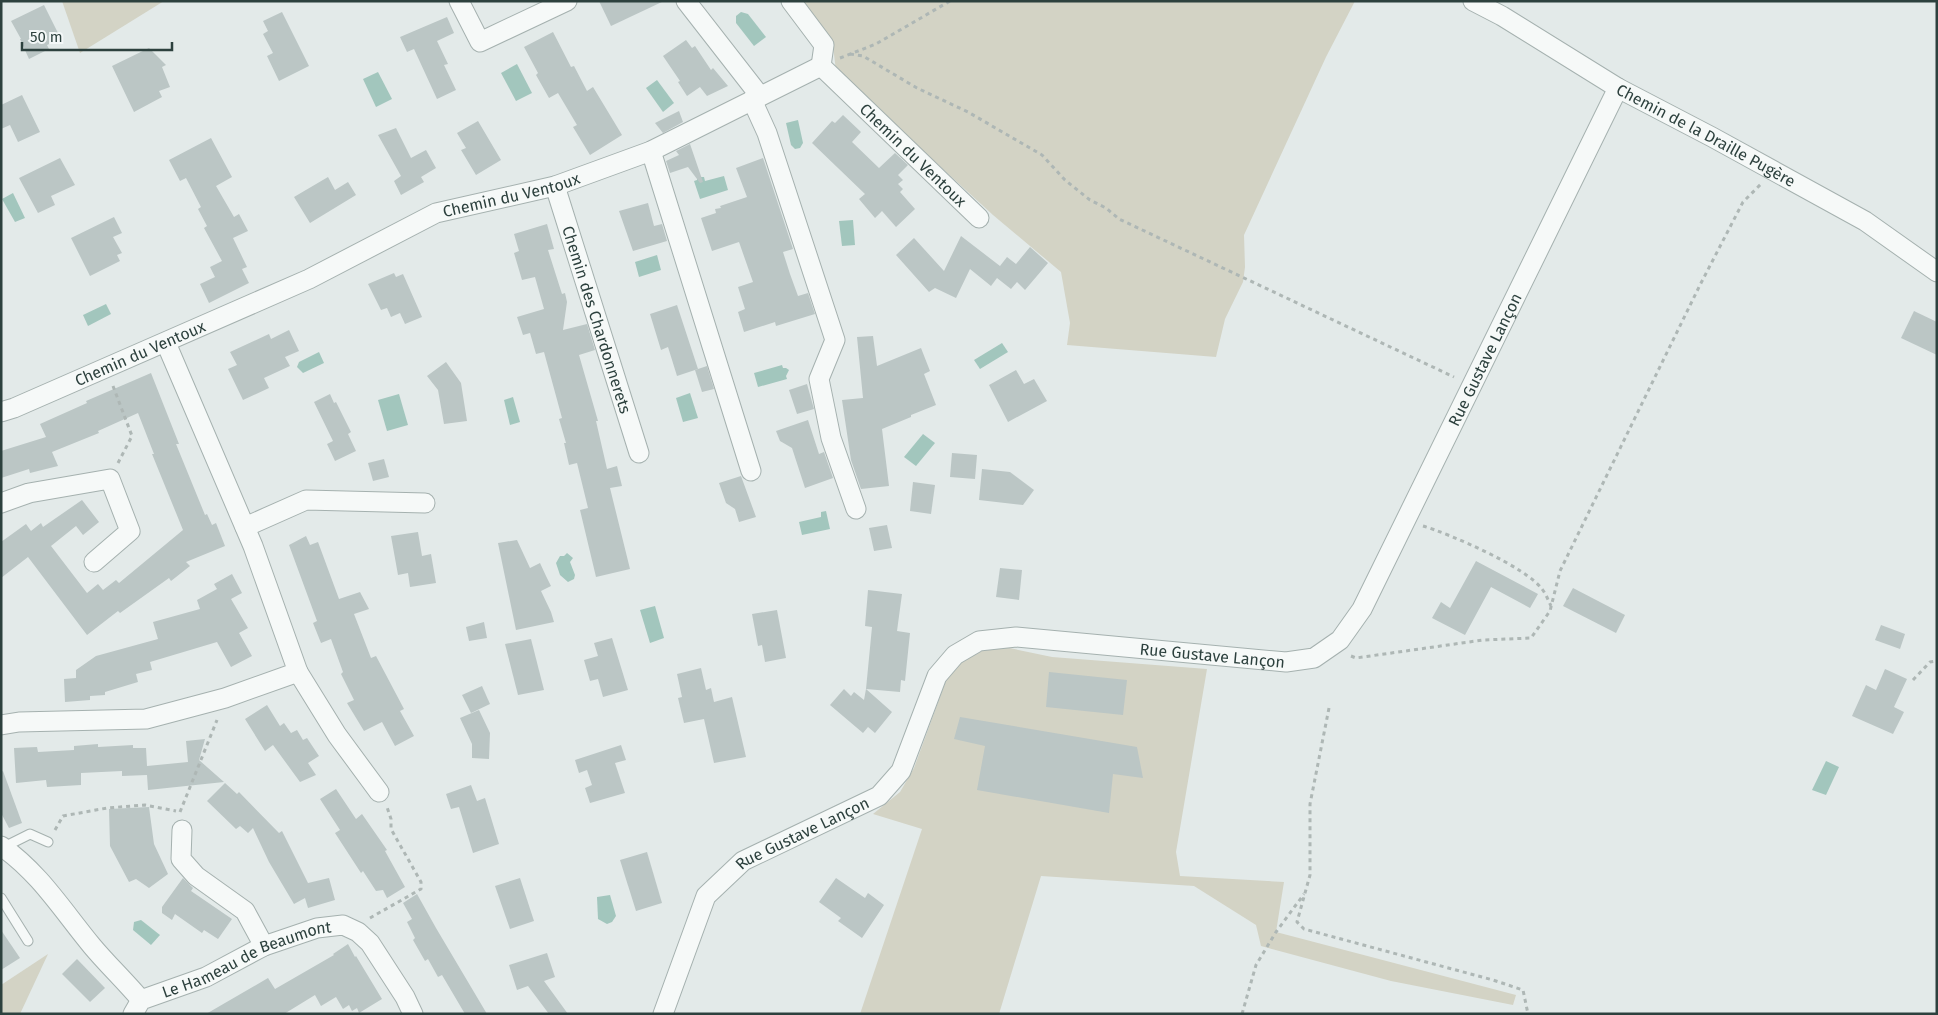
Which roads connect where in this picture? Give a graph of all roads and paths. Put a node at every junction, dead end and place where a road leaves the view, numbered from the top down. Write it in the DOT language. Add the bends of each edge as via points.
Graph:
graph roads {
  1 [pos="459,1"];
  2 [pos="568,1"];
  3 [pos="686,1"];
  4 [pos="791,1"];
  5 [pos="950,1"];
  6 [pos="1473,1"];
  7 [pos="850,54"];
  8 [pos="821,66"];
  9 [pos="1618,88"];
  10 [pos="756,98"];
  11 [pos="651,151"];
  12 [pos="1786,177"];
  13 [pos="555,186"];
  14 [pos="979,218"];
  15 [pos="1937,272"];
  16 [pos="166,343"];
  17 [pos="106,369"];
  18 [pos="1472,386"];
  19 [pos="1,412"];
  20 [pos="639,453"];
  21 [pos="751,471"];
  22 [pos="110,479"];
  23 [pos="1,503"];
  24 [pos="425,503"];
  25 [pos="856,509"];
  26 [pos="1406,521"];
  27 [pos="245,527"];
  28 [pos="94,562"];
  29 [pos="1551,606"];
  30 [pos="1328,649"];
  31 [pos="1937,661"];
  32 [pos="298,672"];
  33 [pos="1913,680"];
  34 [pos="218,700"];
  35 [pos="1329,708"];
  36 [pos="1,725"];
  37 [pos="379,792"];
  38 [pos="180,811"];
  39 [pos="182,830"];
  40 [pos="48,842"];
  41 [pos="2,847"];
  42 [pos="1306,892"];
  43 [pos="1,898"];
  44 [pos="358,932"];
  45 [pos="28,941"];
  46 [pos="264,946"];
  47 [pos="137,1007"];
  48 [pos="413,1014"];
  49 [pos="663,1014"];
  50 [pos="1242,1014"];
  51 [pos="1528,1014"];
  1 -- 2 [label="street" via="480,42"];
  3 -- 10 [label="street"];
  4 -- 8 [label="street" via="824,45"];
  5 -- 7 [label="path" via="876,44"];
  6 -- 9 [label="street, Chemin de la Draille Pugère"];
  7 -- 8 [label="path"];
  7 -- 18 [label="path" via="863,56 1042,155 1065,180 1118,219"];
  8 -- 10 [label="street, Chemin du Ventoux"];
  8 -- 14 [label="street, Chemin du Ventoux"];
  9 -- 12 [label="street, Chemin de la Draille Pugère"];
  9 -- 18 [label="street, Rue Gustave Lançon"];
  10 -- 11 [label="street, Chemin du Ventoux"];
  10 -- 25 [label="street" via="835,340 819,379 831,438"];
  11 -- 13 [label="street, Chemin du Ventoux"];
  11 -- 21 [label="street"];
  12 -- 15 [label="street, Chemin de la Draille Pugère" via="1865,221"];
  12 -- 29 [label="path" via="1761,183 1743,202 1560,571"];
  13 -- 16 [label="street, Chemin du Ventoux" via="436,213 309,279"];
  13 -- 20 [label="street, Chemin des Chardonnerets"];
  16 -- 17 [label="street, Chemin du Ventoux"];
  16 -- 27 [label="street"];
  17 -- 19 [label="street, Chemin du Ventoux"];
  17 -- 22 [label="path" via="132,436"];
  18 -- 26 [label="street, Rue Gustave Lançon"];
  22 -- 23 [label="street" via="29,493"];
  22 -- 28 [label="street" via="130,531"];
  24 -- 27 [label="street" via="306,500"];
  26 -- 29 [label="path" via="1442,532 1522,571 1542,588"];
  26 -- 30 [label="street, Rue Gustave Lançon" via="1362,609 1340,640"];
  27 -- 32 [label="street"];
  29 -- 30 [label="path" via="1531,638 1483,640 1356,658"];
  30 -- 49 [label="street, Rue Gustave Lançon" via="1314,658 1286,662 1016,637 979,641 955,655 937,676 902,771 879,796 743,861 706,896"];
  31 -- 33 [label="path" via="1930,662"];
  32 -- 34 [label="street"];
  32 -- 37 [label="street" via="337,735"];
  34 -- 36 [label="street" via="146,719"];
  34 -- 38 [label="path" via="217,720"];
  35 -- 42 [label="path" via="1310,804 1310,875"];
  37 -- 44 [label="path" via="392,829 421,882 421,889 369,918"];
  38 -- 39 [label="path"];
  38 -- 40 [label="path" via="146,805 63,816"];
  39 -- 46 [label="street" via="181,859 196,876 245,911"];
  40 -- 41 [label="lane" via="30,834"];
  41 -- 47 [label="street" via="26,865 54,896"];
  42 -- 50 [label="path" via="1256,966"];
  42 -- 51 [label="path" via="1297,922 1304,929 1523,990"];
  43 -- 45 [label="lane"];
  44 -- 46 [label="street, Le Hameau de Beaumont" via="343,926 317,928"];
  44 -- 48 [label="street" via="370,943"];
  46 -- 47 [label="street, Le Hameau de Beaumont" via="206,977"];
}
